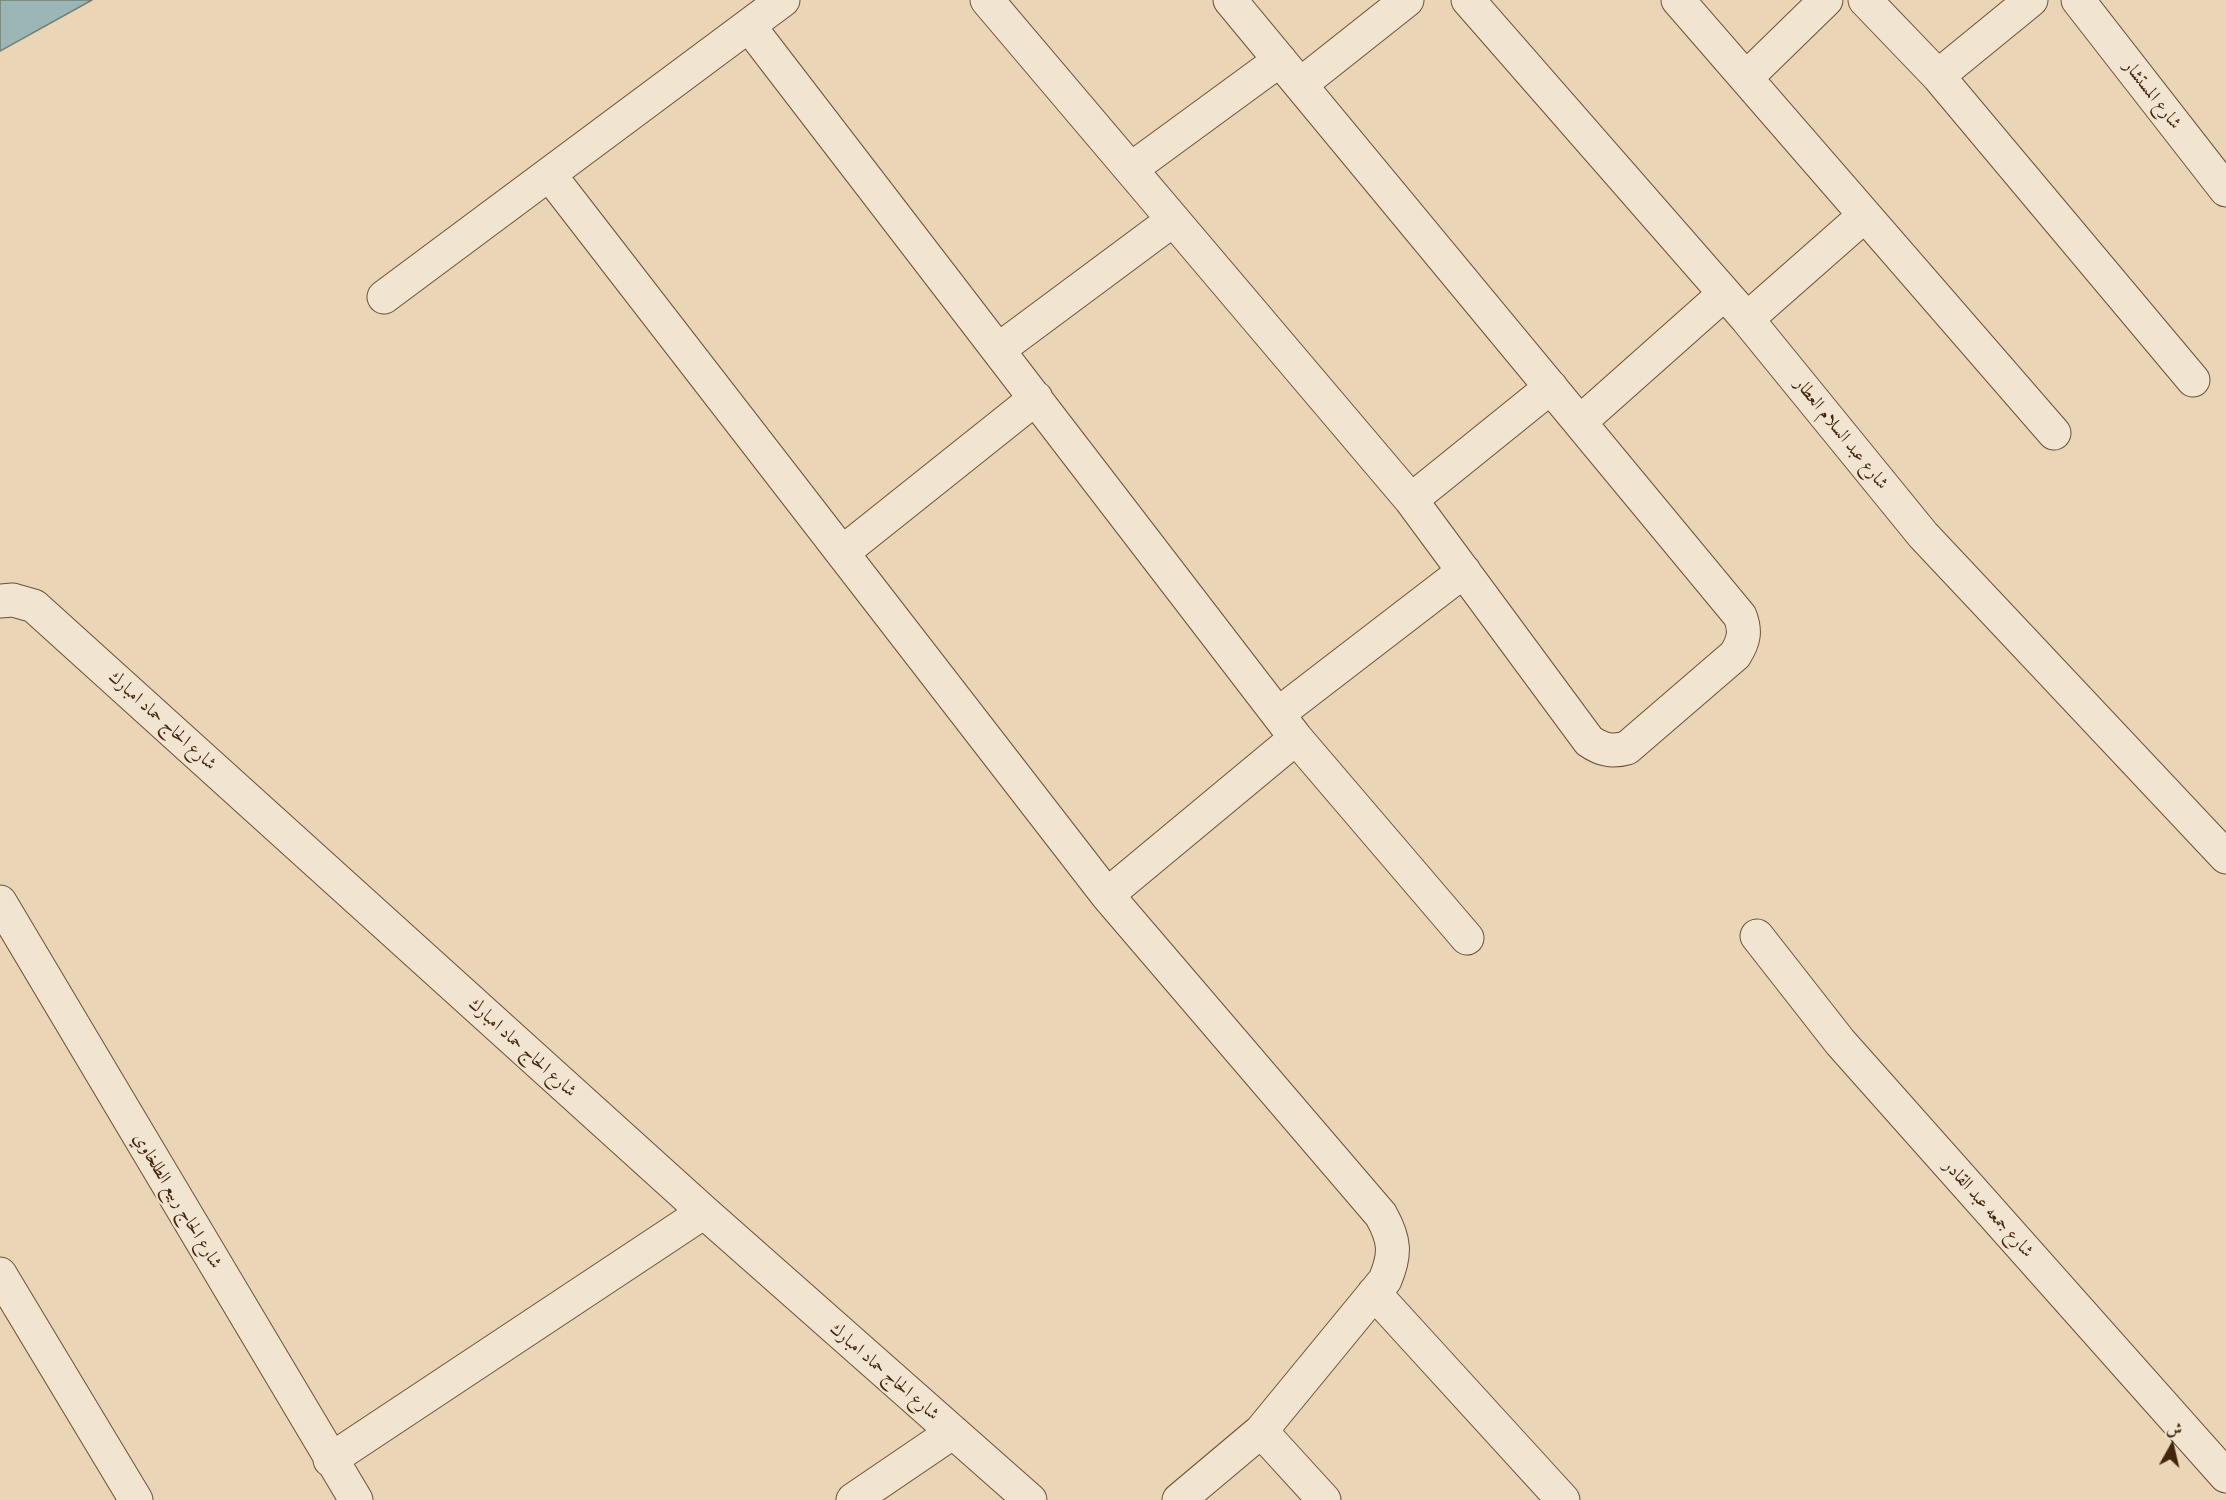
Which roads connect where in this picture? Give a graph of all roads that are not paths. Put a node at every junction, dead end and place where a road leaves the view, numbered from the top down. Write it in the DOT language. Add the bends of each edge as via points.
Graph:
graph roads {
  1 [pos="783,0"];
  2 [pos="987,0"];
  3 [pos="1230,0"];
  4 [pos="1407,0"];
  5 [pos="1468,0"];
  6 [pos="1678,0"];
  7 [pos="1826,0"];
  8 [pos="1865,0"];
  9 [pos="2031,0"];
  10 [pos="2078,0"];
  11 [pos="749,26"];
  12 [pos="1290,72"];
  13 [pos="1938,76"];
  14 [pos="1747,77"];
  15 [pos="1131,169"];
  16 [pos="549,174"];
  17 [pos="2226,190"];
  18 [pos="1864,216"];
  19 [pos="1173,220"];
  20 [pos="1724,294"];
  21 [pos="384,297"];
  22 [pos="1747,319"];
  23 [pos="998,350"];
  24 [pos="2193,380"];
  25 [pos="1551,387"];
  26 [pos="1036,398"];
  27 [pos="1580,422"];
  28 [pos="2054,432"];
  29 [pos="1411,500"];
  30 [pos="843,552"];
  31 [pos="1464,571"];
  32 [pos="7,600"];
  33 [pos="1287,726"];
  34 [pos="2226,857"];
  35 [pos="1107,895"];
  36 [pos="0,902"];
  37 [pos="1757,936"];
  38 [pos="1467,938"];
  39 [pos="704,1212"];
  40 [pos="0,1274"];
  41 [pos="1374,1293"];
  42 [pos="1261,1431"];
  43 [pos="953,1432"];
  44 [pos="330,1460"];
  45 [pos="2226,1476"];
  46 [pos="136,1500"];
  47 [pos="356,1500"];
  48 [pos="853,1500"];
  49 [pos="1030,1500"];
  50 [pos="1179,1500"];
  51 [pos="1324,1500"];
  52 [pos="1563,1500"];
  1 -- 11 [label="street"];
  2 -- 15 [label="street"];
  3 -- 12 [label="street"];
  4 -- 12 [label="street"];
  5 -- 20 [label="street, شارع عبد السلام العطار"];
  6 -- 14 [label="street"];
  7 -- 14 [label="street"];
  8 -- 13 [label="street"];
  9 -- 13 [label="street"];
  10 -- 17 [label="street, شارع المستشار"];
  11 -- 16 [label="street"];
  11 -- 23 [label="street"];
  12 -- 15 [label="street"];
  12 -- 25 [label="street"];
  13 -- 24 [label="street"];
  14 -- 18 [label="street"];
  15 -- 19 [label="street"];
  16 -- 21 [label="street"];
  16 -- 30 [label="street"];
  18 -- 22 [label="street"];
  18 -- 28 [label="street"];
  19 -- 23 [label="street"];
  19 -- 29 [label="street"];
  20 -- 22 [label="street, شارع عبد السلام العطار"];
  20 -- 27 [label="street"];
  22 -- 34 [label="street, شارع عبد السلام العطار" via="1923,535"];
  23 -- 26 [label="street"];
  25 -- 27 [label="street"];
  25 -- 29 [label="street"];
  26 -- 30 [label="street"];
  26 -- 33 [label="street"];
  27 -- 31 [label="street" via="1740,616 1744,635 1735,655 1627,748 1606,750 1589,741"];
  29 -- 31 [label="street"];
  30 -- 35 [label="street"];
  31 -- 33 [label="street"];
  32 -- 39 [label="street, شارع الحاج حماد امبارك" via="34,606"];
  33 -- 35 [label="street"];
  33 -- 38 [label="street"];
  35 -- 41 [label="street" via="1381,1215 1393,1247 1385,1280"];
  36 -- 44 [label="street, شارع الحاج ربيع الطلخاوي"];
  37 -- 45 [label="street, شارع جمعه عبد القادر" via="1840,1042"];
  39 -- 43 [label="street, شارع الحاج حماد امبارك"];
  39 -- 44 [label="street"];
  40 -- 46 [label="street"];
  41 -- 42 [label="street"];
  41 -- 52 [label="street"];
  42 -- 50 [label="street"];
  42 -- 51 [label="street"];
  43 -- 48 [label="street"];
  43 -- 49 [label="street, شارع الحاج حماد امبارك"];
  44 -- 47 [label="street, شارع الحاج ربيع الطلخاوي"];
}
